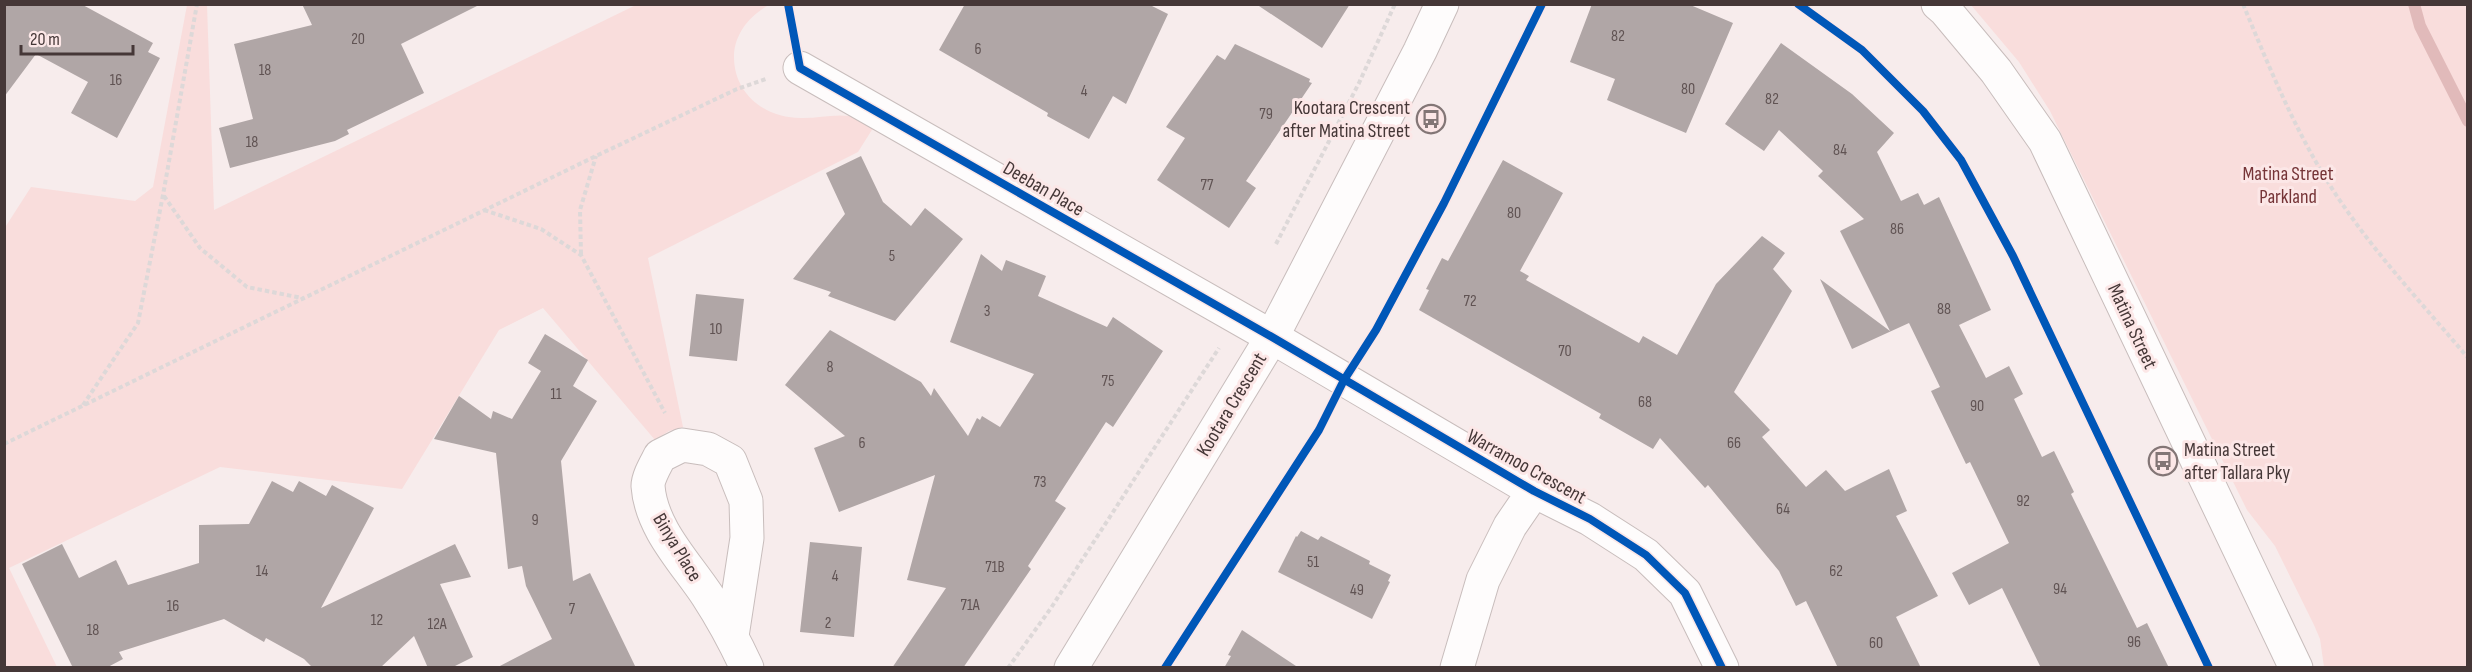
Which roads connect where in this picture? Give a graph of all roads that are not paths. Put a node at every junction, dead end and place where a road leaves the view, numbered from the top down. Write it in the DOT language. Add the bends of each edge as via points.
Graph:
graph roads {
  1 [pos="1442,4"];
  2 [pos="1938,4"];
  3 [pos="800,68"];
  4 [pos="1272,337"];
  5 [pos="1534,491"];
  6 [pos="732,636"];
  7 [pos="747,668"];
  8 [pos="1071,668"];
  9 [pos="1457,668"];
  10 [pos="1722,668"];
  11 [pos="2296,668"];
  1 -- 4 [label="street, Kootara Crescent"];
  2 -- 11 [label="street, Matina Street" via="1996,71 2045,141"];
  3 -- 4 [label="street, Deeban Place"];
  4 -- 5 [label="street, Warramoo Crescent"];
  4 -- 8 [label="street, Kootara Crescent"];
  5 -- 9 [label="street" via="1510,526 1483,580"];
  5 -- 10 [label="street, Warramoo Crescent" via="1590,519 1646,555 1685,593"];
  6 -- 6 [label="street, Binya Place" via="676,553 656,513 648,484 660,456 682,445 708,449 730,461 746,501 747,538"];
  6 -- 7 [label="street, Binya Place"];
}
